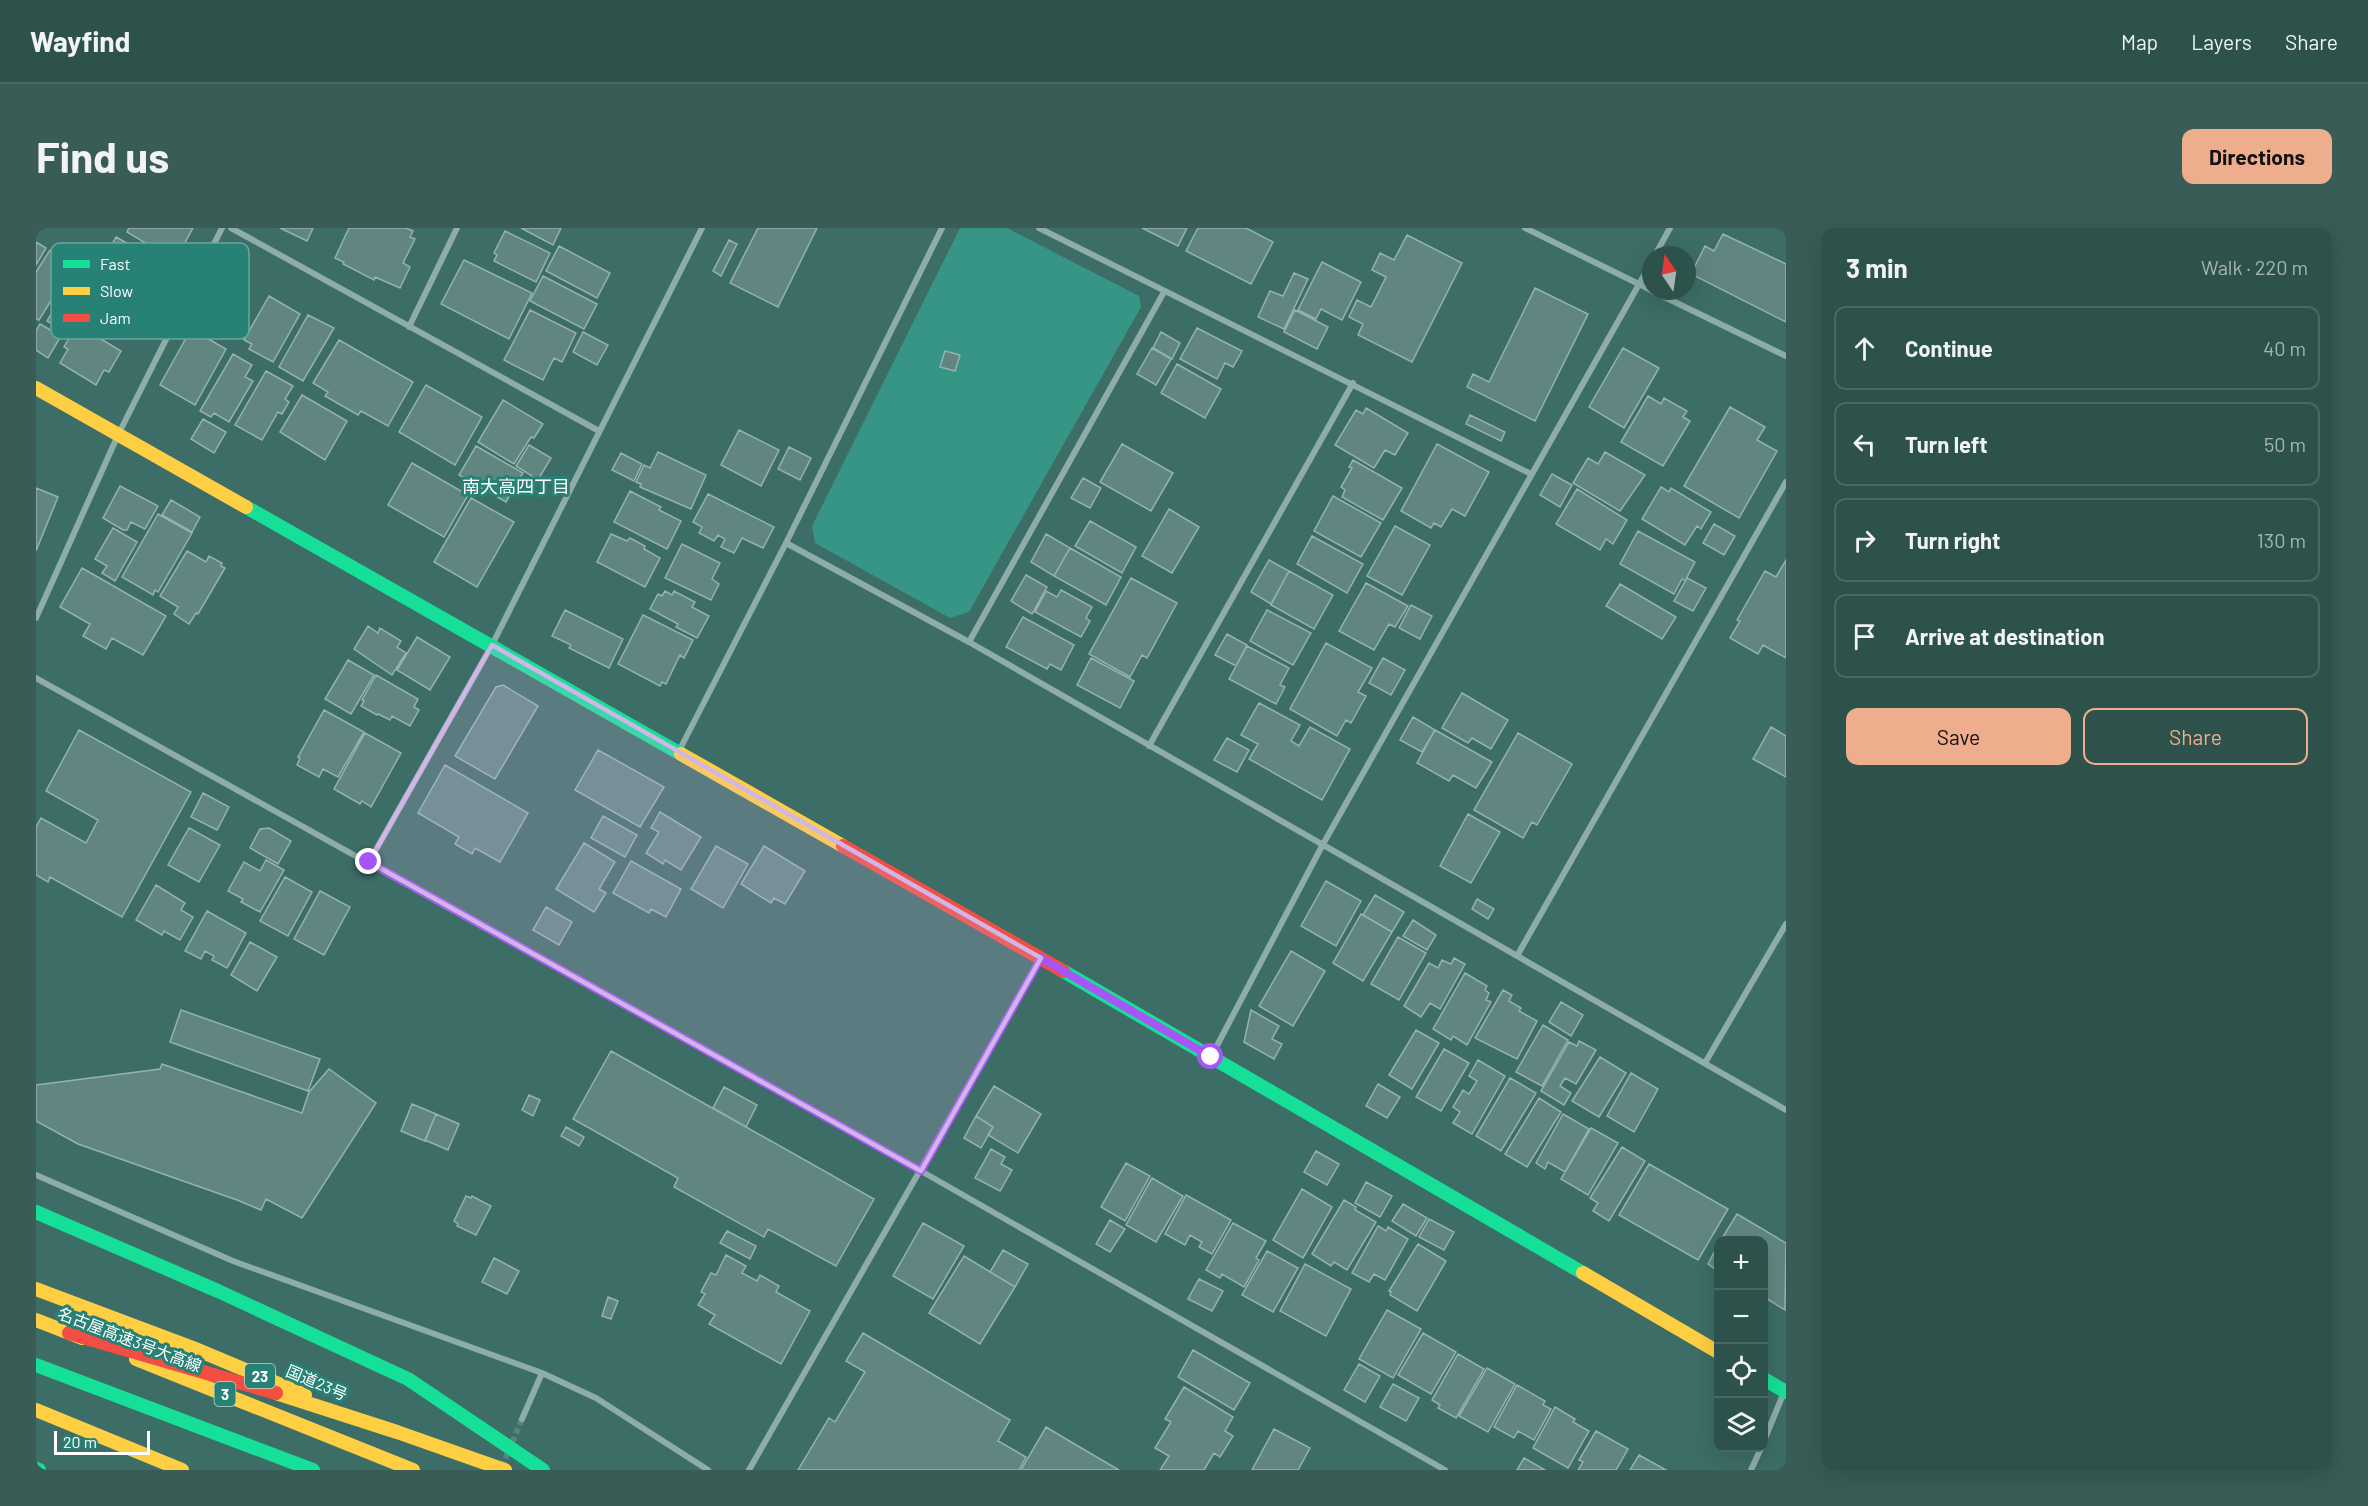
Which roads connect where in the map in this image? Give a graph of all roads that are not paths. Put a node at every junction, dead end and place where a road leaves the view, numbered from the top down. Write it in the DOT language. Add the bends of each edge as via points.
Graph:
graph roads {
  1 [pos="222,228"];
  2 [pos="231,228"];
  3 [pos="457,228"];
  4 [pos="702,228"];
  5 [pos="942,228"];
  6 [pos="1039,228"];
  7 [pos="1526,228"];
  8 [pos="1670,228"];
  9 [pos="214,243"];
  10 [pos="1660,246"];
  11 [pos="1642,280"];
  12 [pos="1639,285"];
  13 [pos="1642,286"];
  14 [pos="1164,292"];
  15 [pos="1671,300"];
  16 [pos="410,327"];
  17 [pos="166,339"];
  18 [pos="1786,356"];
  19 [pos="1353,383"];
  20 [pos="36,388"];
  21 [pos="599,431"];
  22 [pos="118,435"];
  23 [pos="1531,474"];
  24 [pos="1786,482"];
  25 [pos="786,543"];
  26 [pos="36,618"];
  27 [pos="969,642"];
  28 [pos="492,645"];
  29 [pos="36,678"];
  30 [pos="1149,746"];
  31 [pos="678,751"];
  32 [pos="1322,846"];
  33 [pos="369,862"];
  34 [pos="1786,924"];
  35 [pos="1517,956"];
  36 [pos="1041,958"];
  37 [pos="1211,1057"];
  38 [pos="1705,1063"];
  39 [pos="1786,1110"];
  40 [pos="921,1171"];
  41 [pos="36,1175"];
  42 [pos="36,1212"];
  43 [pos="36,1289"];
  44 [pos="36,1320"];
  45 [pos="69,1333"];
  46 [pos="1714,1350"];
  47 [pos="36,1365"];
  48 [pos="542,1373"];
  49 [pos="1768,1381"];
  50 [pos="1786,1391"];
  51 [pos="36,1410"];
  52 [pos="522,1419"];
  53 [pos="1768,1432"];
  54 [pos="1759,1452"];
  55 [pos="182,1470"];
  56 [pos="313,1470"];
  57 [pos="413,1470"];
  58 [pos="482,1470"];
  59 [pos="504,1470"];
  60 [pos="543,1470"];
  61 [pos="708,1470"];
  62 [pos="749,1470"];
  63 [pos="1445,1470"];
  64 [pos="1751,1470"];
  1 -- 9 [label="street"];
  2 -- 16 [label="street"];
  3 -- 16 [label="street"];
  4 -- 21 [label="street"];
  5 -- 25 [label="street"];
  6 -- 14 [label="street"];
  7 -- 12 [label="street"];
  8 -- 10 [label="street"];
  11 -- 12 [label="street"];
  12 -- 13 [label="street"];
  12 -- 23 [label="street"];
  14 -- 19 [label="street"];
  14 -- 27 [label="street"];
  15 -- 18 [label="street"];
  16 -- 21 [label="street"];
  17 -- 22 [label="street"];
  19 -- 23 [label="street"];
  19 -- 30 [label="street"];
  20 -- 22 [label="main road"];
  21 -- 28 [label="street"];
  22 -- 26 [label="street"];
  22 -- 28 [label="main road"];
  23 -- 32 [label="street"];
  24 -- 35 [label="street"];
  25 -- 27 [label="street"];
  25 -- 31 [label="street"];
  27 -- 30 [label="street"];
  28 -- 31 [label="main road"];
  28 -- 33 [label="street"];
  29 -- 33 [label="street"];
  30 -- 32 [label="street"];
  31 -- 36 [label="main road"];
  32 -- 35 [label="street"];
  32 -- 37 [label="street"];
  33 -- 40 [label="street"];
  34 -- 38 [label="street"];
  35 -- 38 [label="street"];
  36 -- 37 [label="main road"];
  36 -- 40 [label="street"];
  37 -- 46 [label="main road"];
  38 -- 39 [label="street"];
  40 -- 62 [label="street"];
  40 -- 63 [label="street"];
  41 -- 48 [label="street" via="233,1261"];
  42 -- 60 [label="main road" via="408,1379"];
  43 -- 58 [label="main road, 国道23号 / 23" via="193,1348"];
  44 -- 45 [label="main road, 名古屋高速3号大高線 / 3"];
  45 -- 57 [label="main road, 名古屋高速3号大高線 / 3, bridge"];
  45 -- 59 [label="main road, bridge" via="249,1383"];
  47 -- 56 [label="main road, 3"];
  48 -- 52 [label="street"];
  48 -- 61 [label="street" via="596,1398"];
  49 -- 50 [label="main road"];
  50 -- 53 [label="street"];
  51 -- 55 [label="main road"];
  54 -- 64 [label="street"];
}
